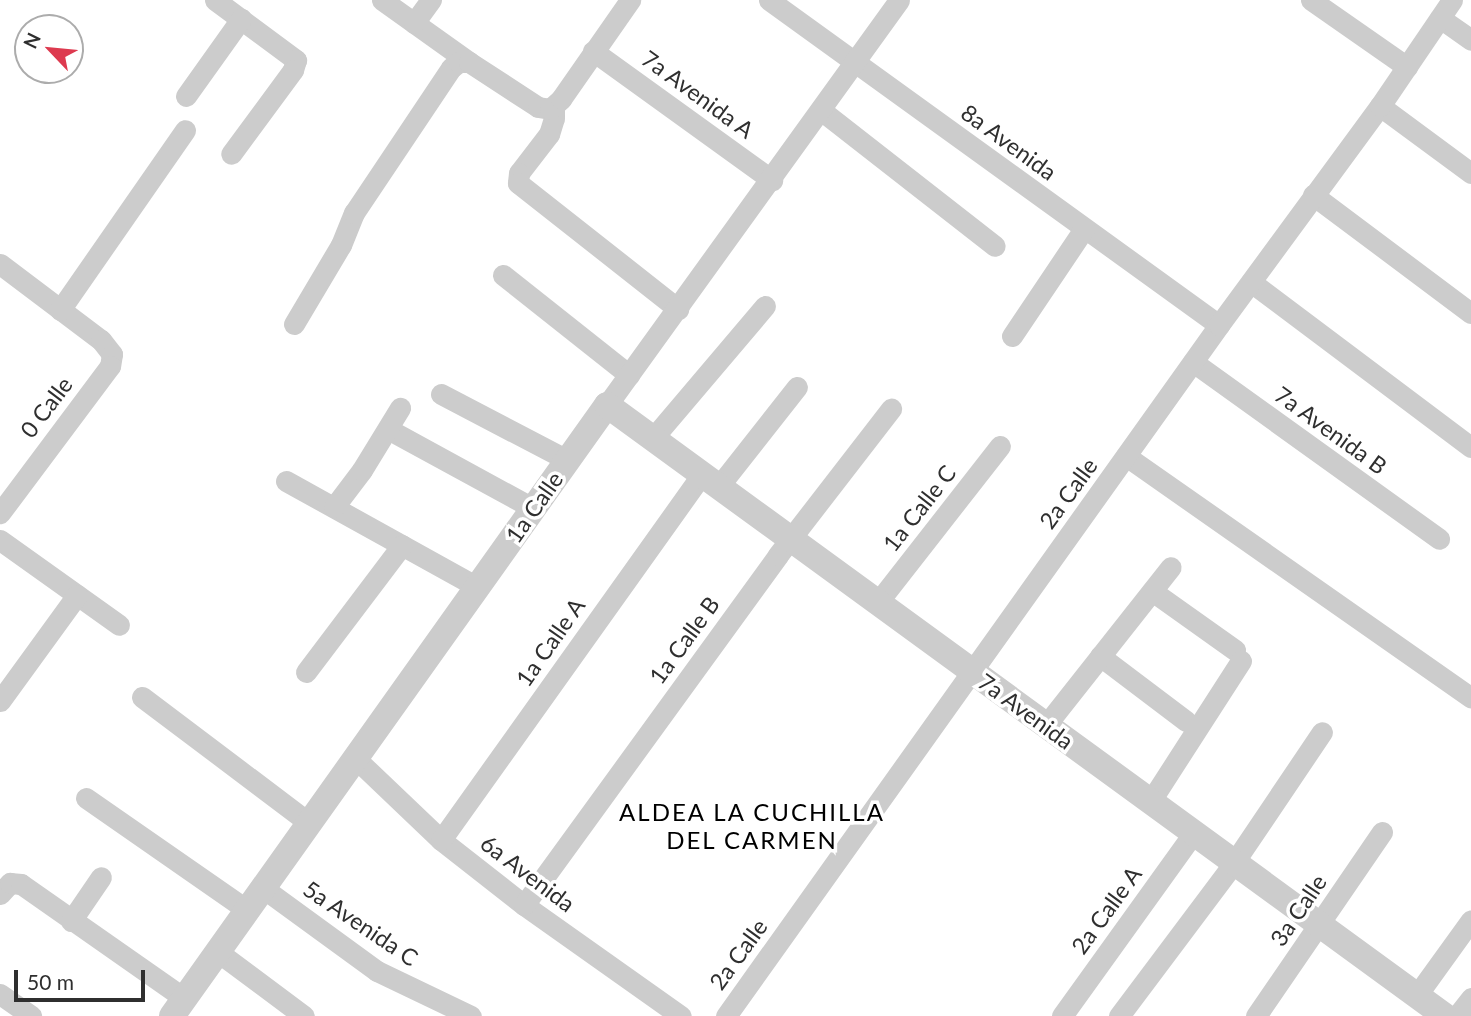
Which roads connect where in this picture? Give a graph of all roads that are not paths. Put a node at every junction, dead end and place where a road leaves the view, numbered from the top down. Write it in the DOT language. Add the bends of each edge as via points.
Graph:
graph roads {
  1 [pos="215,0"];
  2 [pos="382,0"];
  3 [pos="432,0"];
  4 [pos="630,0"];
  5 [pos="769,0"];
  6 [pos="900,0"];
  7 [pos="1311,0"];
  8 [pos="1452,0"];
  9 [pos="1440,18"];
  10 [pos="241,19"];
  11 [pos="414,23"];
  12 [pos="1471,40"];
  13 [pos="593,51"];
  14 [pos="469,62"];
  15 [pos="855,64"];
  16 [pos="1407,67"];
  17 [pos="186,96"];
  18 [pos="1380,106"];
  19 [pos="554,107"];
  20 [pos="822,111"];
  21 [pos="185,130"];
  22 [pos="231,154"];
  23 [pos="1471,173"];
  24 [pos="772,180"];
  25 [pos="1313,195"];
  26 [pos="1084,229"];
  27 [pos="995,246"];
  28 [pos="0,264"];
  29 [pos="503,275"];
  30 [pos="1251,282"];
  31 [pos="765,306"];
  32 [pos="678,309"];
  33 [pos="60,310"];
  34 [pos="1471,313"];
  35 [pos="294,324"];
  36 [pos="1219,325"];
  37 [pos="1012,336"];
  38 [pos="1194,362"];
  39 [pos="629,375"];
  40 [pos="797,387"];
  41 [pos="441,394"];
  42 [pos="607,405"];
  43 [pos="400,408"];
  44 [pos="891,409"];
  45 [pos="397,434"];
  46 [pos="653,438"];
  47 [pos="1000,446"];
  48 [pos="1471,447"];
  49 [pos="1126,456"];
  50 [pos="567,460"];
  51 [pos="710,480"];
  52 [pos="286,481"];
  53 [pos="334,507"];
  54 [pos="533,508"];
  55 [pos="0,513"];
  56 [pos="1439,539"];
  57 [pos="790,540"];
  58 [pos="0,541"];
  59 [pos="402,545"];
  60 [pos="1171,567"];
  61 [pos="477,587"];
  62 [pos="1152,591"];
  63 [pos="77,595"];
  64 [pos="878,602"];
  65 [pos="119,625"];
  66 [pos="1100,656"];
  67 [pos="972,671"];
  68 [pos="306,672"];
  69 [pos="142,697"];
  70 [pos="1471,698"];
  71 [pos="0,701"];
  72 [pos="1186,721"];
  73 [pos="1046,725"];
  74 [pos="1322,732"];
  75 [pos="355,758"];
  76 [pos="86,798"];
  77 [pos="1150,802"];
  78 [pos="309,823"];
  79 [pos="1382,832"];
  80 [pos="1193,835"];
  81 [pos="442,840"];
  82 [pos="1233,864"];
  83 [pos="101,877"];
  84 [pos="263,888"];
  85 [pos="0,894"];
  86 [pos="524,905"];
  87 [pos="247,910"];
  88 [pos="1471,920"];
  89 [pos="71,921"];
  90 [pos="1321,925"];
  91 [pos="218,952"];
  92 [pos="0,995"];
  93 [pos="1417,995"];
  94 [pos="1471,998"];
  95 [pos="178,1007"];
  96 [pos="653,1008"];
  97 [pos="31,1016"];
  98 [pos="304,1016"];
  99 [pos="471,1016"];
  100 [pos="681,1016"];
  101 [pos="726,1016"];
  102 [pos="1062,1016"];
  103 [pos="1119,1016"];
  104 [pos="1256,1016"];
  105 [pos="1445,1016"];
  106 [pos="1457,1016"];
  1 -- 10 [label="street"];
  2 -- 11 [label="street"];
  3 -- 11 [label="street"];
  4 -- 13 [label="street"];
  5 -- 15 [label="street, 8a Avenida"];
  6 -- 15 [label="street, 1a Calle"];
  7 -- 16 [label="street"];
  8 -- 9 [label="street, 2a Calle"];
  9 -- 12 [label="street"];
  9 -- 16 [label="street, 2a Calle"];
  10 -- 17 [label="street"];
  10 -- 22 [label="street" via="296,60 293,71"];
  11 -- 14 [label="street"];
  13 -- 19 [label="street"];
  13 -- 24 [label="street, 7a Avenida A"];
  14 -- 19 [label="street" via="538,107"];
  14 -- 35 [label="street" via="451,68 416,118 354,213 341,246"];
  15 -- 20 [label="street, 1a Calle"];
  15 -- 26 [label="street, 8a Avenida"];
  16 -- 18 [label="street, 2a Calle"];
  18 -- 23 [label="street"];
  18 -- 25 [label="street, 2a Calle"];
  19 -- 32 [label="street" via="549,134 519,173 518,183"];
  20 -- 24 [label="street, 1a Calle"];
  20 -- 27 [label="street"];
  21 -- 33 [label="street"];
  24 -- 32 [label="street, 1a Calle"];
  25 -- 30 [label="street, 2a Calle"];
  25 -- 34 [label="street"];
  26 -- 36 [label="street, 8a Avenida"];
  26 -- 37 [label="street"];
  28 -- 33 [label="street"];
  29 -- 39 [label="street"];
  30 -- 36 [label="street, 2a Calle"];
  30 -- 48 [label="street"];
  31 -- 46 [label="street"];
  32 -- 39 [label="street, 1a Calle"];
  33 -- 55 [label="street, 0 Calle" via="110,348 110,366"];
  36 -- 38 [label="street, 2a Calle"];
  38 -- 49 [label="street, 2a Calle"];
  38 -- 56 [label="street, 7a Avenida B"];
  39 -- 42 [label="street, 1a Calle"];
  40 -- 51 [label="street, 1a Calle A"];
  41 -- 50 [label="street"];
  42 -- 46 [label="street, 7a Avenida"];
  42 -- 50 [label="street, 1a Calle"];
  43 -- 53 [label="street"];
  44 -- 57 [label="street, 1a Calle B"];
  45 -- 54 [label="street"];
  46 -- 51 [label="street, 7a Avenida"];
  47 -- 64 [label="street, 1a Calle C"];
  49 -- 67 [label="street, 2a Calle"];
  49 -- 70 [label="street"];
  50 -- 54 [label="street, 1a Calle"];
  51 -- 57 [label="street, 7a Avenida"];
  51 -- 81 [label="street, 1a Calle A"];
  52 -- 53 [label="street"];
  53 -- 59 [label="street"];
  54 -- 61 [label="street, 1a Calle"];
  57 -- 64 [label="street, 7a Avenida"];
  57 -- 86 [label="street, 1a Calle B"];
  58 -- 63 [label="street"];
  59 -- 61 [label="street"];
  59 -- 68 [label="street"];
  60 -- 62 [label="street"];
  61 -- 75 [label="street, 1a Calle"];
  62 -- 66 [label="street"];
  62 -- 77 [label="street" via="1238,655"];
  63 -- 65 [label="street"];
  63 -- 71 [label="street"];
  64 -- 67 [label="street, 7a Avenida"];
  66 -- 72 [label="street"];
  66 -- 73 [label="street"];
  67 -- 73 [label="street, 7a Avenida"];
  67 -- 101 [label="street, 2a Calle"];
  69 -- 78 [label="street"];
  73 -- 77 [label="street, 7a Avenida"];
  74 -- 82 [label="street"];
  75 -- 78 [label="street, 1a Calle"];
  75 -- 81 [label="street, 6a Avenida"];
  76 -- 87 [label="street"];
  77 -- 80 [label="street, 7a Avenida"];
  78 -- 84 [label="street, 1a Calle"];
  79 -- 90 [label="street, 3a Calle"];
  80 -- 82 [label="street, 7a Avenida"];
  80 -- 102 [label="street, 2a Calle A"];
  81 -- 86 [label="street, 6a Avenida"];
  82 -- 90 [label="street, 7a Avenida"];
  82 -- 103 [label="street"];
  83 -- 89 [label="street"];
  84 -- 87 [label="street, 1a Calle"];
  84 -- 99 [label="street, 5a Avenida C" via="377,971"];
  85 -- 89 [label="street" via="10,883 21,884"];
  86 -- 96 [label="street, 6a Avenida"];
  87 -- 91 [label="street, 1a Calle"];
  88 -- 93 [label="street"];
  89 -- 95 [label="street"];
  90 -- 93 [label="street, 7a Avenida"];
  90 -- 104 [label="street, 3a Calle"];
  91 -- 95 [label="street, 1a Calle"];
  91 -- 98 [label="street"];
  92 -- 97 [label="street"];
  93 -- 105 [label="street, 7a Avenida"];
  94 -- 106 [label="street"];
  96 -- 100 [label="street, 6a Avenida"];
}
